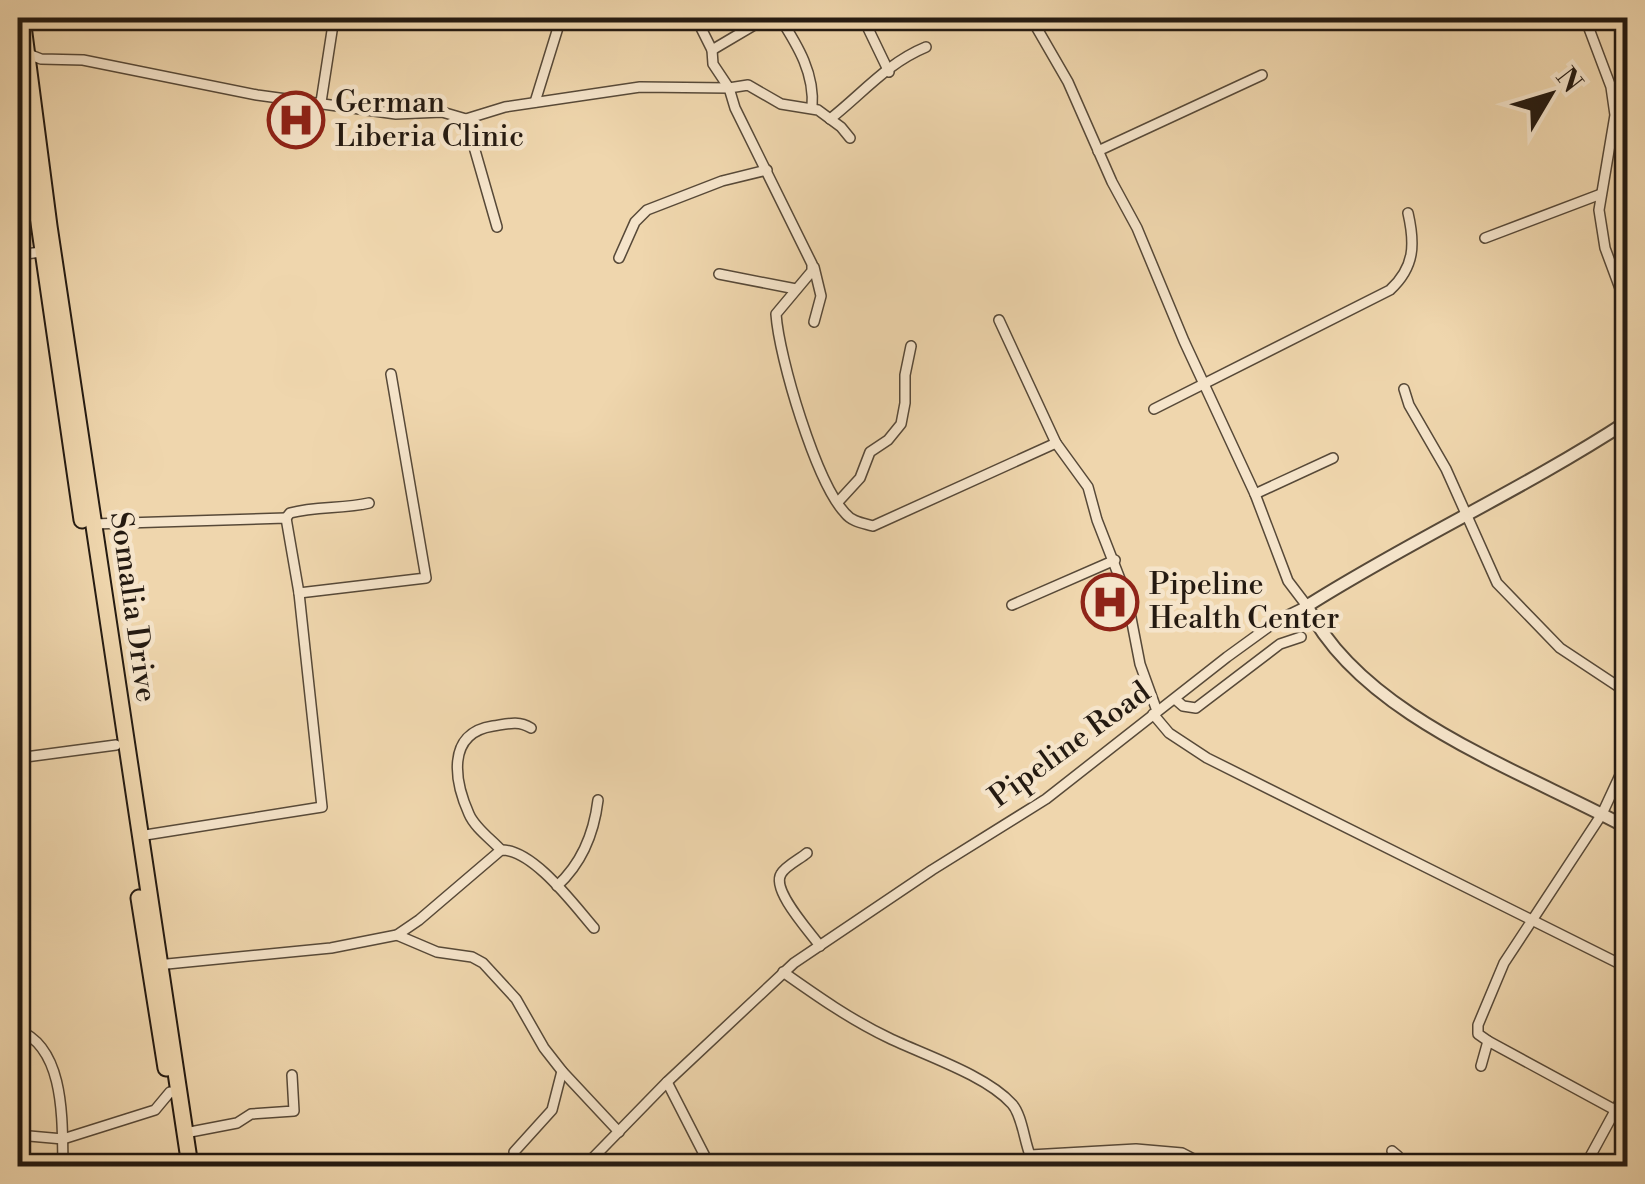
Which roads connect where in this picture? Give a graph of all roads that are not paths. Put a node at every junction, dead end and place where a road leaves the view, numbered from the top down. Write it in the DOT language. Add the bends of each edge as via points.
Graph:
graph roads {
  1 [pos="22,18"];
  2 [pos="334,18"];
  3 [pos="562,18"];
  4 [pos="696,18"];
  5 [pos="766,18"];
  6 [pos="780,18"];
  7 [pos="863,18"];
  8 [pos="1031,18"];
  9 [pos="1585,18"];
  10 [pos="926,47"];
  11 [pos="712,50"];
  12 [pos="23,52"];
  13 [pos="889,72"];
  14 [pos="1262,76"];
  15 [pos="18,78"];
  16 [pos="729,88"];
  17 [pos="321,102"];
  18 [pos="535,102"];
  19 [pos="812,108"];
  20 [pos="466,119"];
  21 [pos="830,119"];
  22 [pos="850,138"];
  23 [pos="1098,151"];
  24 [pos="767,170"];
  25 [pos="34,192"];
  26 [pos="1601,194"];
  27 [pos="18,198"];
  28 [pos="1408,213"];
  29 [pos="497,228"];
  30 [pos="1484,238"];
  31 [pos="41,252"];
  32 [pos="18,255"];
  33 [pos="620,258"];
  34 [pos="812,264"];
  35 [pos="719,274"];
  36 [pos="796,289"];
  37 [pos="1628,310"];
  38 [pos="1000,320"];
  39 [pos="814,322"];
  40 [pos="911,346"];
  41 [pos="391,374"];
  42 [pos="1205,384"];
  43 [pos="1404,389"];
  44 [pos="1154,409"];
  45 [pos="1628,421"];
  46 [pos="1056,443"];
  47 [pos="1333,458"];
  48 [pos="1255,494"];
  49 [pos="369,502"];
  50 [pos="838,502"];
  51 [pos="1466,516"];
  52 [pos="286,518"];
  53 [pos="93,524"];
  54 [pos="1115,560"];
  55 [pos="299,593"];
  56 [pos="1012,605"];
  57 [pos="1307,606"];
  58 [pos="1301,637"];
  59 [pos="1628,692"];
  60 [pos="1174,699"];
  61 [pos="1155,713"];
  62 [pos="531,728"];
  63 [pos="116,745"];
  64 [pos="18,758"];
  65 [pos="1628,758"];
  66 [pos="598,800"];
  67 [pos="1602,814"];
  68 [pos="1628,828"];
  69 [pos="139,836"];
  70 [pos="501,850"];
  71 [pos="807,853"];
  72 [pos="557,886"];
  73 [pos="1533,920"];
  74 [pos="594,928"];
  75 [pos="397,936"];
  76 [pos="820,946"];
  77 [pos="155,966"];
  78 [pos="1628,968"];
  79 [pos="783,972"];
  80 [pos="18,1030"];
  81 [pos="1488,1040"];
  82 [pos="1481,1066"];
  83 [pos="562,1071"];
  84 [pos="292,1075"];
  85 [pos="667,1082"];
  86 [pos="1628,1087"];
  87 [pos="170,1092"];
  88 [pos="1617,1111"];
  89 [pos="1628,1117"];
  90 [pos="619,1132"];
  91 [pos="185,1133"];
  92 [pos="18,1135"];
  93 [pos="62,1139"];
  94 [pos="1392,1151"];
  95 [pos="514,1152"];
  96 [pos="64,1166"];
  97 [pos="180,1166"];
  98 [pos="190,1166"];
  99 [pos="584,1166"];
  100 [pos="710,1166"];
  101 [pos="1207,1166"];
  102 [pos="1399,1166"];
  103 [pos="1586,1166"];
  1 -- 12 [label="main road, Somalia Drive"];
  2 -- 17 [label="street"];
  3 -- 18 [label="street"];
  4 -- 11 [label="street"];
  5 -- 11 [label="street"];
  6 -- 19 [label="street" via="814,87"];
  7 -- 13 [label="street"];
  8 -- 23 [label="street"];
  9 -- 26 [label="street" via="1615,115"];
  10 -- 13 [label="street"];
  11 -- 16 [label="street"];
  12 -- 17 [label="street"];
  12 -- 53 [label="main road, Somalia Drive"];
  13 -- 21 [label="street"];
  14 -- 23 [label="street"];
  15 -- 25 [label="main road, Somalia Drive"];
  16 -- 18 [label="street" via="640,87"];
  16 -- 19 [label="street" via="748,85 781,104"];
  16 -- 24 [label="street"];
  17 -- 20 [label="street"];
  18 -- 20 [label="street"];
  19 -- 21 [label="street"];
  20 -- 29 [label="street"];
  21 -- 22 [label="street"];
  23 -- 42 [label="street"];
  24 -- 33 [label="street" via="647,210"];
  24 -- 34 [label="street"];
  25 -- 27 [label="street"];
  25 -- 31 [label="main road, Somalia Drive"];
  26 -- 30 [label="street"];
  26 -- 37 [label="street" via="1606,248"];
  28 -- 42 [label="street" via="1412,253 1390,290"];
  31 -- 32 [label="street"];
  31 -- 63 [label="main road, Somalia Drive"];
  34 -- 36 [label="street"];
  34 -- 39 [label="street" via="821,284"];
  35 -- 36 [label="street"];
  36 -- 50 [label="street" via="776,314 779,345 811,448"];
  38 -- 46 [label="street"];
  40 -- 50 [label="street" via="901,424 870,452 860,478"];
  41 -- 55 [label="street" via="426,578"];
  42 -- 44 [label="street"];
  42 -- 48 [label="street"];
  43 -- 51 [label="street"];
  45 -- 51 [label="street, Pipeline Road"];
  46 -- 50 [label="street" via="873,526 855,521"];
  46 -- 54 [label="street" via="1088,487"];
  47 -- 48 [label="street"];
  48 -- 57 [label="street" via="1288,580"];
  49 -- 52 [label="street" via="304,509"];
  51 -- 57 [label="street, Pipeline Road"];
  51 -- 59 [label="street" via="1497,583 1560,648"];
  52 -- 53 [label="street"];
  52 -- 55 [label="street"];
  53 -- 69 [label="main road, Somalia Drive"];
  54 -- 56 [label="street"];
  54 -- 61 [label="street"];
  55 -- 69 [label="street" via="322,807"];
  57 -- 60 [label="street, Pipeline Road" via="1278,620"];
  57 -- 67 [label="street" via="1326,640 1394,704"];
  58 -- 60 [label="street" via="1280,644 1196,708"];
  60 -- 61 [label="street, Pipeline Road"];
  61 -- 73 [label="street" via="1169,733 1207,758"];
  61 -- 76 [label="street, Pipeline Road" via="1046,799"];
  62 -- 70 [label="street" via="512,722 486,726 456,757 468,813"];
  63 -- 64 [label="street"];
  63 -- 77 [label="main road, Somalia Drive"];
  65 -- 67 [label="street"];
  66 -- 72 [label="street" via="574,870"];
  67 -- 68 [label="street"];
  67 -- 73 [label="street"];
  69 -- 77 [label="main road, Somalia Drive"];
  70 -- 72 [label="street" via="524,857"];
  70 -- 75 [label="street"];
  71 -- 76 [label="street" via="778,879"];
  72 -- 74 [label="street"];
  73 -- 78 [label="street"];
  73 -- 81 [label="street" via="1504,963 1478,1025"];
  75 -- 77 [label="street"];
  75 -- 83 [label="street" via="483,963 516,999"];
  76 -- 79 [label="street, Pipeline Road"];
  77 -- 87 [label="main road, Somalia Drive"];
  77 -- 91 [label="main road, Somalia Drive"];
  79 -- 85 [label="street, Pipeline Road"];
  79 -- 101 [label="street" via="838,1010 1004,1097 1016,1108 1030,1155 1136,1149 1182,1153"];
  80 -- 93 [label="street" via="31,1034 52,1065"];
  81 -- 82 [label="street"];
  81 -- 88 [label="street"];
  83 -- 90 [label="street"];
  83 -- 95 [label="street" via="552,1110"];
  84 -- 91 [label="street" via="294,1111 257,1113 237,1124"];
  85 -- 90 [label="street, Pipeline Road"];
  85 -- 100 [label="street"];
  86 -- 88 [label="street"];
  87 -- 93 [label="street" via="155,1110"];
  87 -- 97 [label="main road, Somalia Drive"];
  88 -- 89 [label="street"];
  88 -- 103 [label="street"];
  90 -- 99 [label="street, Pipeline Road"];
  91 -- 98 [label="main road, Somalia Drive"];
  92 -- 93 [label="street"];
  93 -- 96 [label="street"];
  94 -- 102 [label="street"];
}
